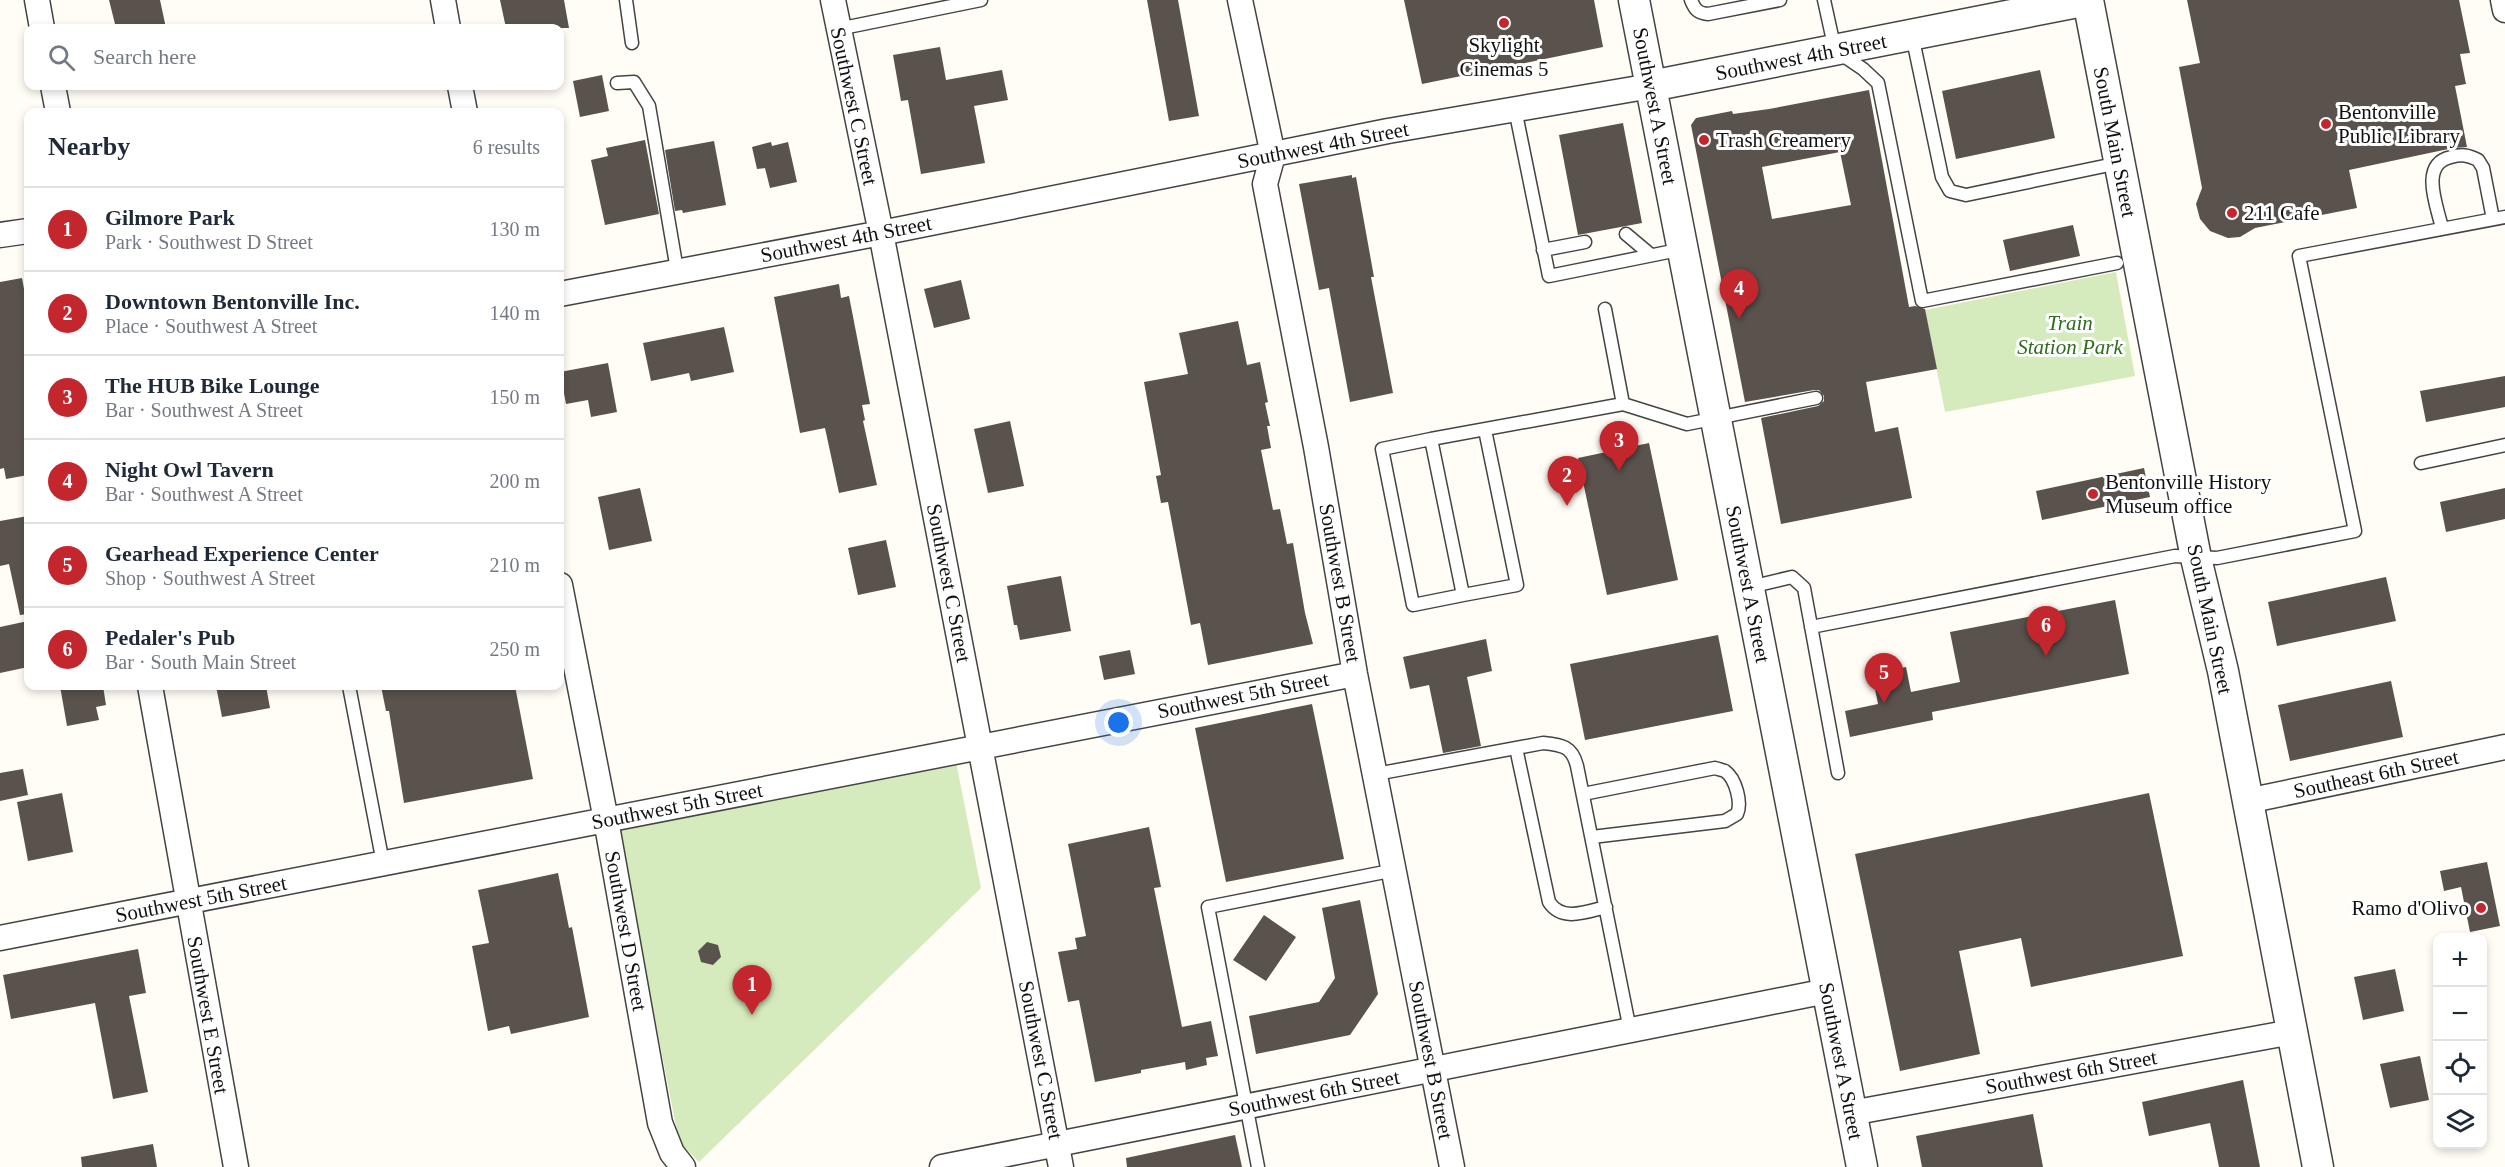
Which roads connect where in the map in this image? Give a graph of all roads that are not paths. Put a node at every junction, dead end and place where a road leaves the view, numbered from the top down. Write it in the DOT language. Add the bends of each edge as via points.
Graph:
graph roads {
  1 [pos="37,0"];
  2 [pos="443,0"];
  3 [pos="626,0"];
  4 [pos="832,0"];
  5 [pos="981,0"];
  6 [pos="1239,0"];
  7 [pos="1634,0"];
  8 [pos="1691,0"];
  9 [pos="1780,0"];
  10 [pos="1824,0"];
  11 [pos="2088,0"];
  12 [pos="2503,0"];
  13 [pos="2505,10"];
  14 [pos="41,24"];
  15 [pos="447,24"];
  16 [pos="838,29"];
  17 [pos="1912,35"];
  18 [pos="632,43"];
  19 [pos="1835,50"];
  20 [pos="616,83"];
  21 [pos="1651,86"];
  22 [pos="54,90"];
  23 [pos="461,90"];
  24 [pos="57,108"];
  25 [pos="464,108"];
  26 [pos="1515,109"];
  27 [pos="1273,155"];
  28 [pos="2119,163"];
  29 [pos="2499,218"];
  30 [pos="2442,228"];
  31 [pos="24,232"];
  32 [pos="881,233"];
  33 [pos="1626,234"];
  34 [pos="0,235"];
  35 [pos="1585,242"];
  36 [pos="1683,249"];
  37 [pos="1543,250"];
  38 [pos="1651,255"];
  39 [pos="2117,263"];
  40 [pos="677,270"];
  41 [pos="564,293"];
  42 [pos="1605,309"];
  43 [pos="1816,398"];
  44 [pos="1623,404"];
  45 [pos="1716,418"];
  46 [pos="1485,430"];
  47 [pos="1431,439"];
  48 [pos="2505,446"];
  49 [pos="2421,463"];
  50 [pos="2196,558"];
  51 [pos="1748,587"];
  52 [pos="1463,595"];
  53 [pos="564,605"];
  54 [pos="1811,627"];
  55 [pos="1355,674"];
  56 [pos="151,690"];
  57 [pos="350,690"];
  58 [pos="981,746"];
  59 [pos="2505,747"];
  60 [pos="1516,748"];
  61 [pos="1838,773"];
  62 [pos="1376,774"];
  63 [pos="1583,794"];
  64 [pos="2247,801"];
  65 [pos="606,820"];
  66 [pos="1592,837"];
  67 [pos="383,863"];
  68 [pos="1395,870"];
  69 [pos="188,901"];
  70 [pos="1606,907"];
  71 [pos="0,938"];
  72 [pos="1827,991"];
  73 [pos="1630,1030"];
  74 [pos="2292,1032"];
  75 [pos="1433,1069"];
  76 [pos="1247,1106"];
  77 [pos="1851,1113"];
  78 [pos="1059,1155"];
  79 [pos="236,1167"];
  80 [pos="683,1167"];
  81 [pos="942,1167"];
  82 [pos="1258,1167"];
  83 [pos="1452,1167"];
  84 [pos="1862,1167"];
  85 [pos="2318,1167"];
  1 -- 14 [label="street"];
  2 -- 15 [label="street"];
  3 -- 18 [label="lane"];
  4 -- 16 [label="street, Southwest C Street"];
  5 -- 16 [label="lane"];
  6 -- 27 [label="street, Southwest B Street"];
  7 -- 21 [label="street, Southwest A Street"];
  8 -- 9 [label="lane" via="1700,13 1708,14"];
  10 -- 19 [label="lane"];
  11 -- 17 [label="street, Southwest 4th Street"];
  11 -- 28 [label="street, South Main Street"];
  12 -- 13 [label="street"];
  16 -- 32 [label="street, Southwest C Street"];
  17 -- 19 [label="street, Southwest 4th Street"];
  17 -- 28 [label="lane" via="1942,177 1950,191 1966,195"];
  19 -- 21 [label="street, Southwest 4th Street"];
  19 -- 39 [label="lane" via="1878,83 1923,301"];
  20 -- 40 [label="lane" via="634,82 649,106"];
  21 -- 26 [label="street, Southwest 4th Street"];
  21 -- 36 [label="street, Southwest A Street"];
  22 -- 24 [label="street"];
  23 -- 25 [label="street"];
  26 -- 27 [label="street, Southwest 4th Street"];
  26 -- 37 [label="lane"];
  27 -- 32 [label="street, Southwest 4th Street"];
  27 -- 55 [label="street, Southwest B Street" via="1265,184"];
  28 -- 50 [label="street, South Main Street"];
  29 -- 30 [label="lane"];
  29 -- 30 [label="lane" via="2483,168 2478,160 2462,154 2443,159 2435,165 2432,176"];
  30 -- 50 [label="lane" via="2299,256 2355,531 2217,558"];
  31 -- 34 [label="street"];
  32 -- 40 [label="street, Southwest 4th Street"];
  32 -- 58 [label="street, Southwest C Street"];
  33 -- 38 [label="lane"];
  35 -- 37 [label="lane"];
  36 -- 38 [label="lane"];
  36 -- 45 [label="street, Southwest A Street"];
  37 -- 38 [label="lane" via="1549,276"];
  40 -- 41 [label="street, Southwest 4th Street"];
  42 -- 44 [label="lane"];
  43 -- 45 [label="lane"];
  44 -- 45 [label="lane" via="1687,424"];
  44 -- 46 [label="lane"];
  45 -- 51 [label="street, Southwest A Street"];
  46 -- 47 [label="lane"];
  46 -- 52 [label="lane" via="1517,585"];
  47 -- 52 [label="lane"];
  47 -- 52 [label="lane" via="1382,449 1413,605"];
  48 -- 49 [label="lane"];
  50 -- 54 [label="lane" via="2175,556"];
  50 -- 64 [label="street, South Main Street" via="2223,671"];
  51 -- 54 [label="lane" via="1791,577 1804,588"];
  51 -- 72 [label="street, Southwest A Street"];
  53 -- 65 [label="street, Southwest D Street"];
  54 -- 61 [label="lane"];
  55 -- 58 [label="street, Southwest 5th Street"];
  55 -- 62 [label="street, Southwest B Street"];
  56 -- 69 [label="street, Southwest E Street"];
  57 -- 67 [label="lane"];
  58 -- 65 [label="street, Southwest 5th Street"];
  58 -- 78 [label="street, Southwest C Street"];
  59 -- 64 [label="street, Southeast 6th Street"];
  60 -- 62 [label="lane"];
  60 -- 63 [label="lane" via="1543,743 1568,748 1574,754"];
  60 -- 70 [label="lane" via="1549,902 1564,913"];
  62 -- 68 [label="street, Southwest B Street"];
  63 -- 66 [label="lane"];
  63 -- 66 [label="lane" via="1715,768 1733,782 1740,808 1725,820"];
  64 -- 74 [label="street, South Main Street"];
  65 -- 67 [label="street, Southwest 5th Street"];
  65 -- 80 [label="street, Southwest D Street" via="660,1123 672,1153"];
  66 -- 70 [label="lane"];
  67 -- 69 [label="street, Southwest 5th Street"];
  68 -- 75 [label="street, Southwest B Street"];
  68 -- 76 [label="lane" via="1208,907"];
  69 -- 71 [label="street, Southwest 5th Street"];
  69 -- 79 [label="street, Southwest E Street"];
  70 -- 73 [label="lane"];
  72 -- 73 [label="street, Southwest 6th Street"];
  72 -- 77 [label="street, Southwest A Street"];
  73 -- 75 [label="street, Southwest 6th Street"];
  74 -- 77 [label="street, Southwest 6th Street"];
  74 -- 85 [label="street, South Main Street"];
  75 -- 76 [label="street, Southwest 6th Street"];
  75 -- 83 [label="street, Southwest B Street"];
  76 -- 78 [label="street, Southwest 6th Street"];
  76 -- 82 [label="lane"];
  77 -- 84 [label="street, Southwest A Street"];
  78 -- 81 [label="street, Southwest 6th Street"];
}
